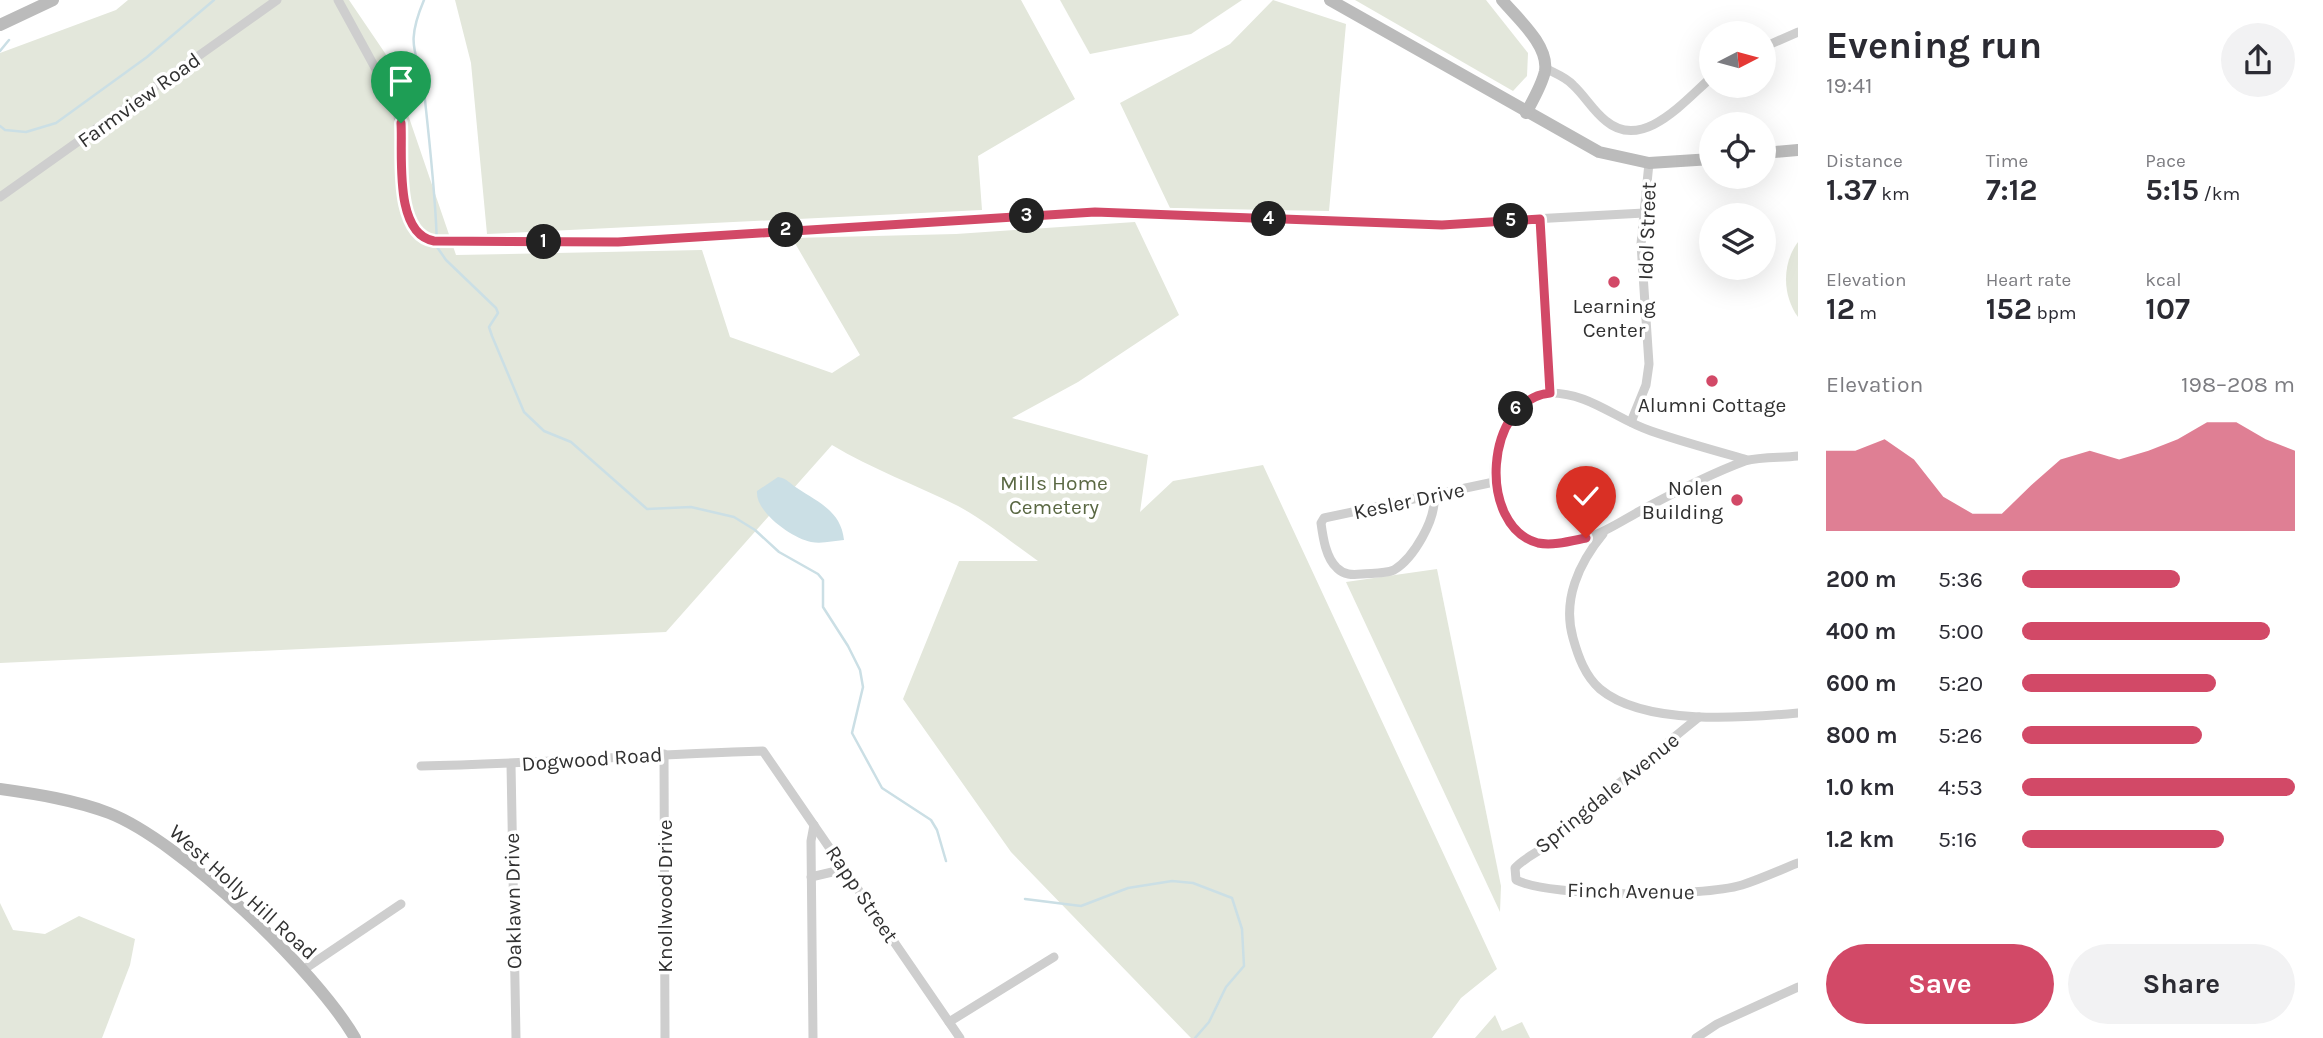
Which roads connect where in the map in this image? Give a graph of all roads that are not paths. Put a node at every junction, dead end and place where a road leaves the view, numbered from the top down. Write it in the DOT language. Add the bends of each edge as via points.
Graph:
graph roads {
  1 [pos="53,0"];
  2 [pos="276,0"];
  3 [pos="338,0"];
  4 [pos="1330,0"];
  5 [pos="1502,0"];
  6 [pos="0,25"];
  7 [pos="1798,32"];
  8 [pos="1776,42"];
  9 [pos="1545,68"];
  10 [pos="1699,88"];
  11 [pos="1526,113"];
  12 [pos="1798,143"];
  13 [pos="1798,150"];
  14 [pos="1784,151"];
  15 [pos="1776,152"];
  16 [pos="1699,160"];
  17 [pos="1649,163"];
  18 [pos="0,197"];
  19 [pos="1644,213"];
  20 [pos="1540,219"];
  21 [pos="1550,393"];
  22 [pos="1631,422"];
  23 [pos="1798,456"];
  24 [pos="1748,460"];
  25 [pos="1494,482"];
  26 [pos="1434,496"];
  27 [pos="1603,534"];
  28 [pos="1798,713"];
  29 [pos="1699,718"];
  30 [pos="763,751"];
  31 [pos="664,754"];
  32 [pos="511,764"];
  33 [pos="421,766"];
  34 [pos="0,789"];
  35 [pos="814,825"];
  36 [pos="1798,863"];
  37 [pos="1515,867"];
  38 [pos="845,869"];
  39 [pos="811,877"];
  40 [pos="401,904"];
  41 [pos="1054,957"];
  42 [pos="303,970"];
  43 [pos="1798,987"];
  44 [pos="949,1023"];
  45 [pos="355,1038"];
  46 [pos="516,1038"];
  47 [pos="665,1038"];
  48 [pos="813,1038"];
  49 [pos="960,1038"];
  50 [pos="1696,1038"];
  1 -- 6 [label="street"];
  2 -- 18 [label="street, Farmview Road"];
  3 -- 20 [label="street" via="395,104 402,135 402,191 410,219 420,235 439,241 618,242 1095,212 1442,225"];
  4 -- 11 [label="street"];
  5 -- 9 [label="street" via="1538,46"];
  7 -- 8 [label="street"];
  9 -- 10 [label="street" via="1573,84 1606,122 1627,131 1655,124"];
  9 -- 11 [label="street"];
  11 -- 17 [label="street" via="1599,152"];
  12 -- 14 [label="street"];
  13 -- 14 [label="street"];
  14 -- 15 [label="street"];
  16 -- 17 [label="street"];
  17 -- 19 [label="street, Idol Street"];
  19 -- 20 [label="street"];
  19 -- 22 [label="street, Idol Street" via="1649,364"];
  20 -- 21 [label="street"];
  21 -- 22 [label="street" via="1589,399"];
  21 -- 25 [label="street" via="1528,398 1513,413 1500,445"];
  22 -- 24 [label="street"];
  23 -- 24 [label="street"];
  24 -- 27 [label="street" via="1640,511"];
  25 -- 26 [label="street, Kesler Drive"];
  25 -- 27 [label="street" via="1509,518 1525,537 1548,544"];
  26 -- 26 [label="street, Kesler Drive" via="1324,518 1323,534 1335,568 1352,575 1383,572 1400,564 1419,540 1435,505"];
  27 -- 29 [label="street" via="1579,571 1569,610 1585,670 1612,697"];
  28 -- 29 [label="street"];
  29 -- 37 [label="street, Springdale Avenue"];
  30 -- 31 [label="street, Dogwood Road"];
  30 -- 35 [label="street, Rapp Street"];
  31 -- 32 [label="street, Dogwood Road"];
  31 -- 47 [label="street, Knollwood Drive"];
  32 -- 33 [label="street, Dogwood Road"];
  32 -- 46 [label="street, Oaklawn Drive"];
  34 -- 42 [label="street, West Holly Hill Road" via="78,804 139,828 228,898"];
  35 -- 38 [label="street, Rapp Street"];
  35 -- 39 [label="street"];
  36 -- 37 [label="street, Finch Avenue" via="1741,885 1695,893 1547,889 1516,880"];
  38 -- 39 [label="street"];
  38 -- 44 [label="street, Rapp Street"];
  39 -- 48 [label="street"];
  40 -- 42 [label="street"];
  41 -- 44 [label="street"];
  42 -- 45 [label="street, West Holly Hill Road"];
  43 -- 50 [label="street"];
  44 -- 49 [label="street, Rapp Street"];
}
